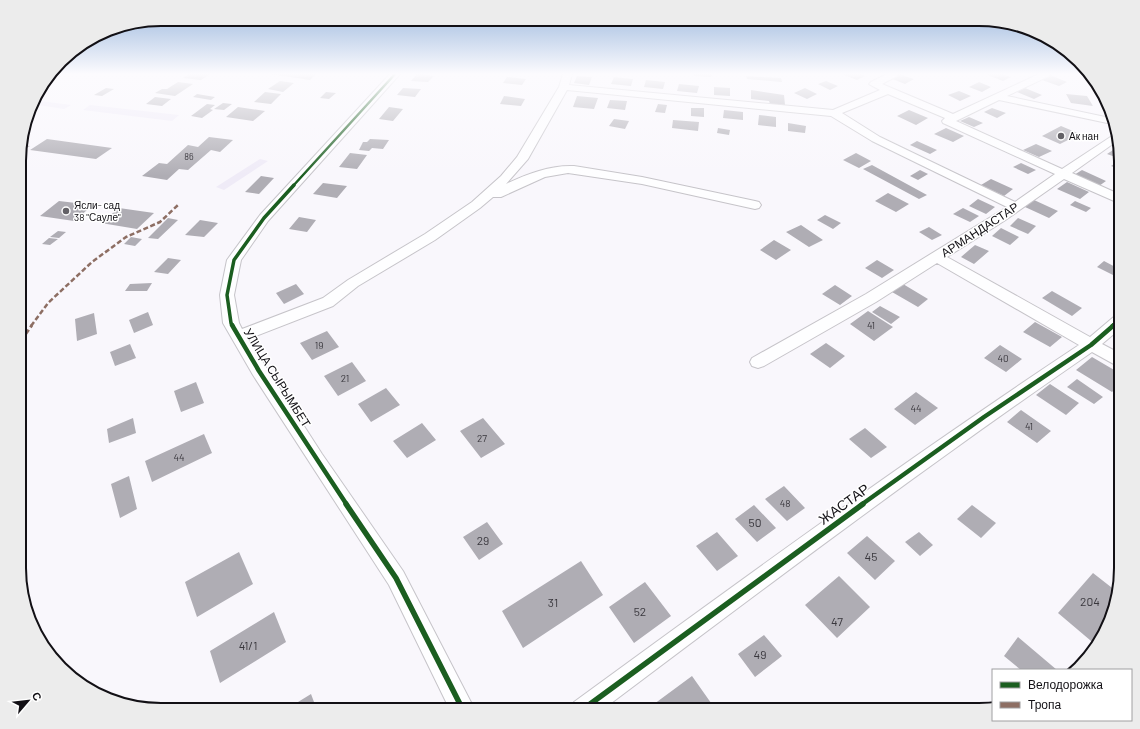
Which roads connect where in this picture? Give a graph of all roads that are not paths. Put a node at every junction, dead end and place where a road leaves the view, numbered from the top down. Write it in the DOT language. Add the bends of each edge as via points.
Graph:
graph roads {
  1 [pos="363,108"];
  2 [pos="552,108"];
  3 [pos="791,108"];
  4 [pos="844,108"];
  5 [pos="925,108"];
  6 [pos="974,108"];
  7 [pos="1049,108"];
  8 [pos="834,112"];
  9 [pos="950,120"];
  10 [pos="1108,120"];
  11 [pos="1112,140"];
  12 [pos="1062,174"];
  13 [pos="1114,197"];
  14 [pos="476,205"];
  15 [pos="755,205"];
  16 [pos="1016,207"];
  17 [pos="937,257"];
  18 [pos="1114,325"];
  19 [pos="239,336"];
  20 [pos="1091,345"];
  21 [pos="1114,358"];
  22 [pos="758,362"];
  23 [pos="459,703"];
  24 [pos="592,703"];
  1 -- 19 [label="street, УЛИЦА СЫРЫМБЕТ" via="264,218 234,260 227,295 231,323"];
  2 -- 14 [label="street" via="522,159 505,179"];
  3 -- 8 [label="street"];
  4 -- 8 [label="street"];
  5 -- 9 [label="street"];
  6 -- 9 [label="street"];
  7 -- 10 [label="street"];
  8 -- 16 [label="street" via="876,139"];
  9 -- 12 [label="street"];
  11 -- 12 [label="street, АРМАНДАСТАР"];
  12 -- 13 [label="street"];
  12 -- 16 [label="street, АРМАНДАСТАР"];
  14 -- 15 [label="street" via="517,183 556,170 571,169 631,178"];
  14 -- 19 [label="street" via="430,237 353,283 328,302"];
  16 -- 17 [label="street, АРМАНДАСТАР"];
  17 -- 20 [label="street, АРМАНДАСТАР"];
  17 -- 22 [label="street"];
  18 -- 20 [label="street, ЖАСТАР"];
  19 -- 23 [label="street, УЛИЦА СЫРЫМБЕТ" via="311,452 396,578"];
  20 -- 21 [label="street, АРМАНДАСТАР"];
  20 -- 24 [label="street, ЖАСТАР" via="984,416"];
}
